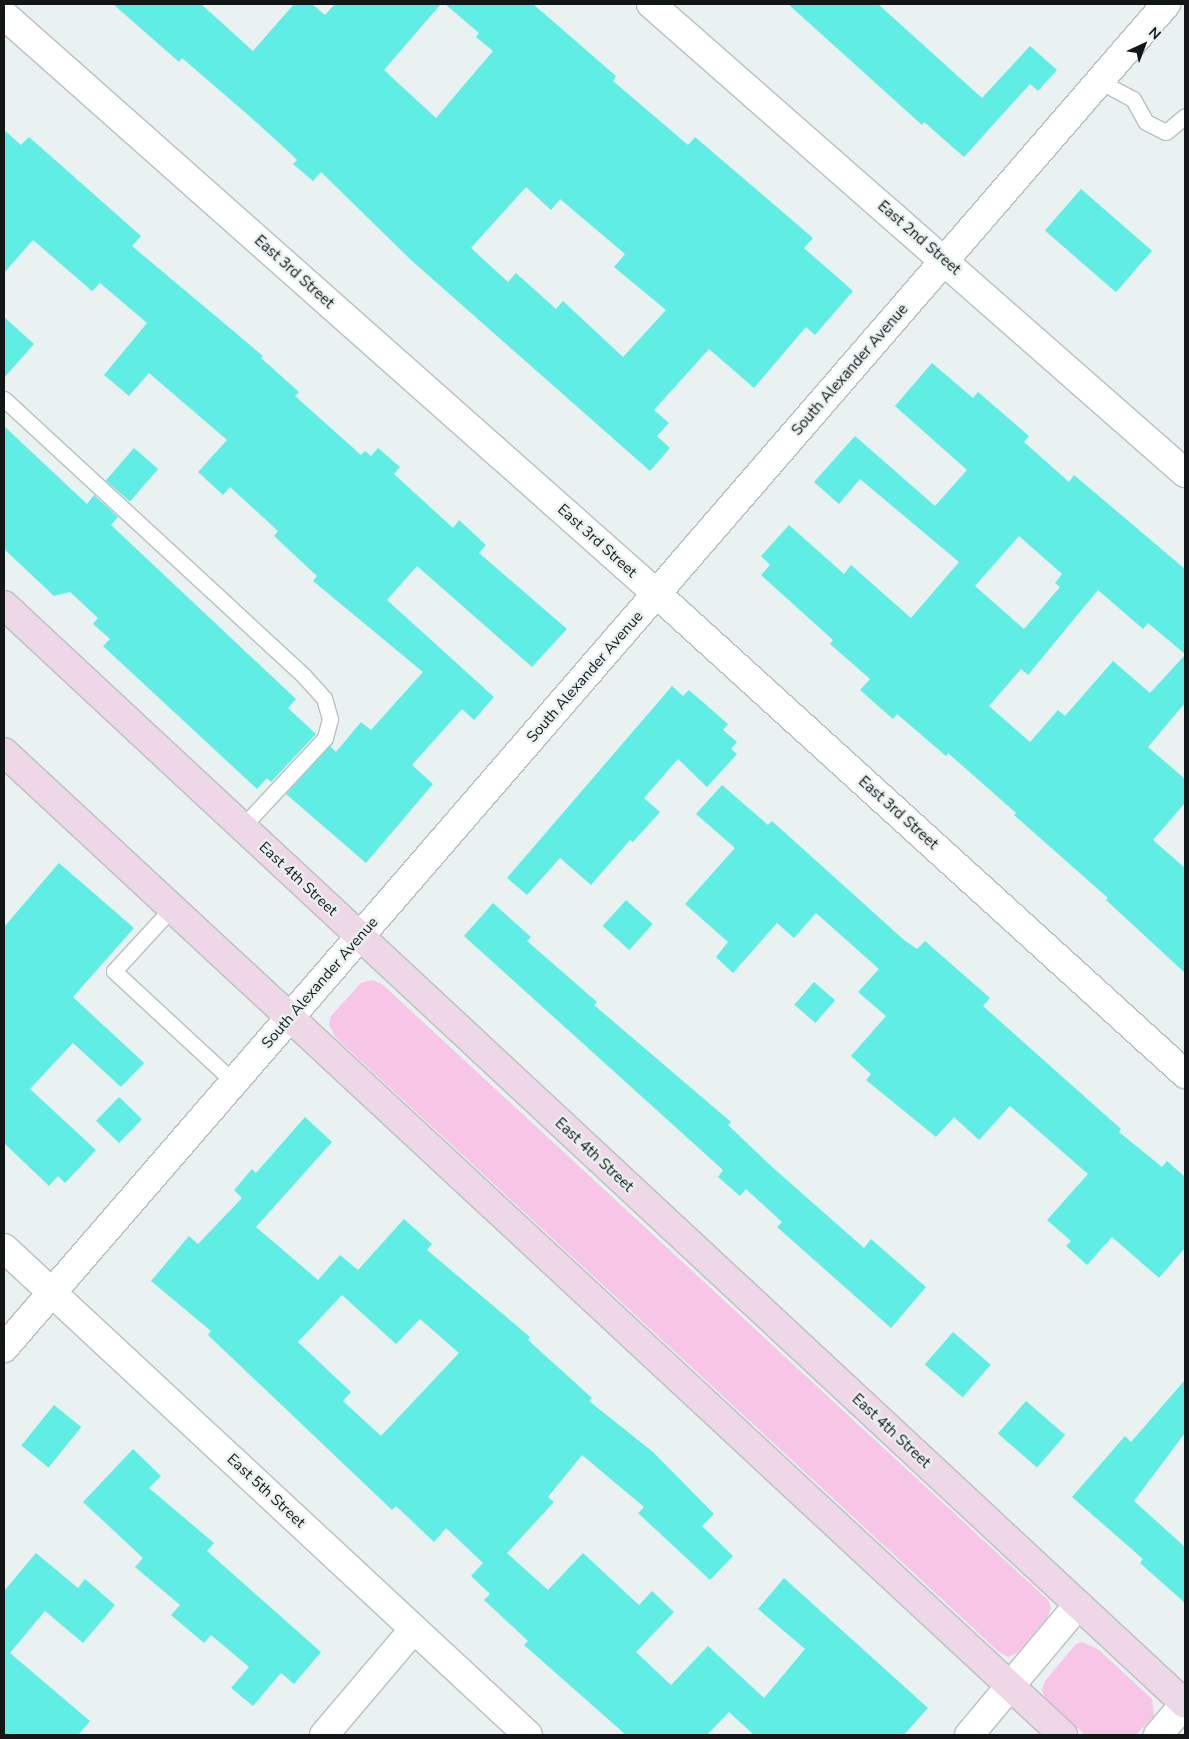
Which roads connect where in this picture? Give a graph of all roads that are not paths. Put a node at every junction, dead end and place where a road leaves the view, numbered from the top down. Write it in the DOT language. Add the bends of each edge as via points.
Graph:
graph roads {
  1 [pos="651,4"];
  2 [pos="1166,4"];
  3 [pos="4,15"];
  4 [pos="1099,81"];
  5 [pos="1185,116"];
  6 [pos="945,260"];
  7 [pos="4,399"];
  8 [pos="1185,473"];
  9 [pos="657,594"];
  10 [pos="4,605"];
  11 [pos="4,752"];
  12 [pos="243,826"];
  13 [pos="171,908"];
  14 [pos="360,937"];
  15 [pos="291,1018"];
  16 [pos="1185,1074"];
  17 [pos="234,1082"];
  18 [pos="4,1248"];
  19 [pos="52,1291"];
  20 [pos="4,1348"];
  21 [pos="1078,1605"];
  22 [pos="414,1629"];
  23 [pos="1011,1686"];
  24 [pos="1185,1704"];
  25 [pos="324,1735"];
  26 [pos="528,1735"];
  27 [pos="969,1735"];
  28 [pos="1063,1735"];
  29 [pos="1158,1735"];
  1 -- 6 [label="street, East 2nd Street"];
  2 -- 4 [label="street, South Alexander Avenue"];
  3 -- 9 [label="street, East 3rd Street"];
  4 -- 5 [label="lane" via="1133,100 1146,122 1166,132"];
  4 -- 6 [label="street, South Alexander Avenue"];
  6 -- 8 [label="street, East 2nd Street"];
  6 -- 9 [label="street, South Alexander Avenue"];
  7 -- 12 [label="lane" via="324,698 330,719 325,738"];
  9 -- 14 [label="street, South Alexander Avenue"];
  9 -- 16 [label="street, East 3rd Street"];
  10 -- 12 [label="street, East 4th Street"];
  11 -- 13 [label="street"];
  12 -- 14 [label="street, East 4th Street"];
  13 -- 15 [label="street"];
  13 -- 17 [label="lane" via="114,971"];
  14 -- 15 [label="street, South Alexander Avenue"];
  14 -- 21 [label="street, East 4th Street"];
  15 -- 17 [label="street, South Alexander Avenue"];
  15 -- 23 [label="street"];
  17 -- 19 [label="street, South Alexander Avenue"];
  18 -- 19 [label="street, East 5th Street"];
  19 -- 20 [label="street, South Alexander Avenue"];
  19 -- 22 [label="street, East 5th Street"];
  21 -- 23 [label="street"];
  21 -- 24 [label="street, East 4th Street"];
  22 -- 25 [label="street"];
  22 -- 26 [label="street, East 5th Street"];
  23 -- 27 [label="street"];
  23 -- 28 [label="street"];
  24 -- 29 [label="street"];
}
